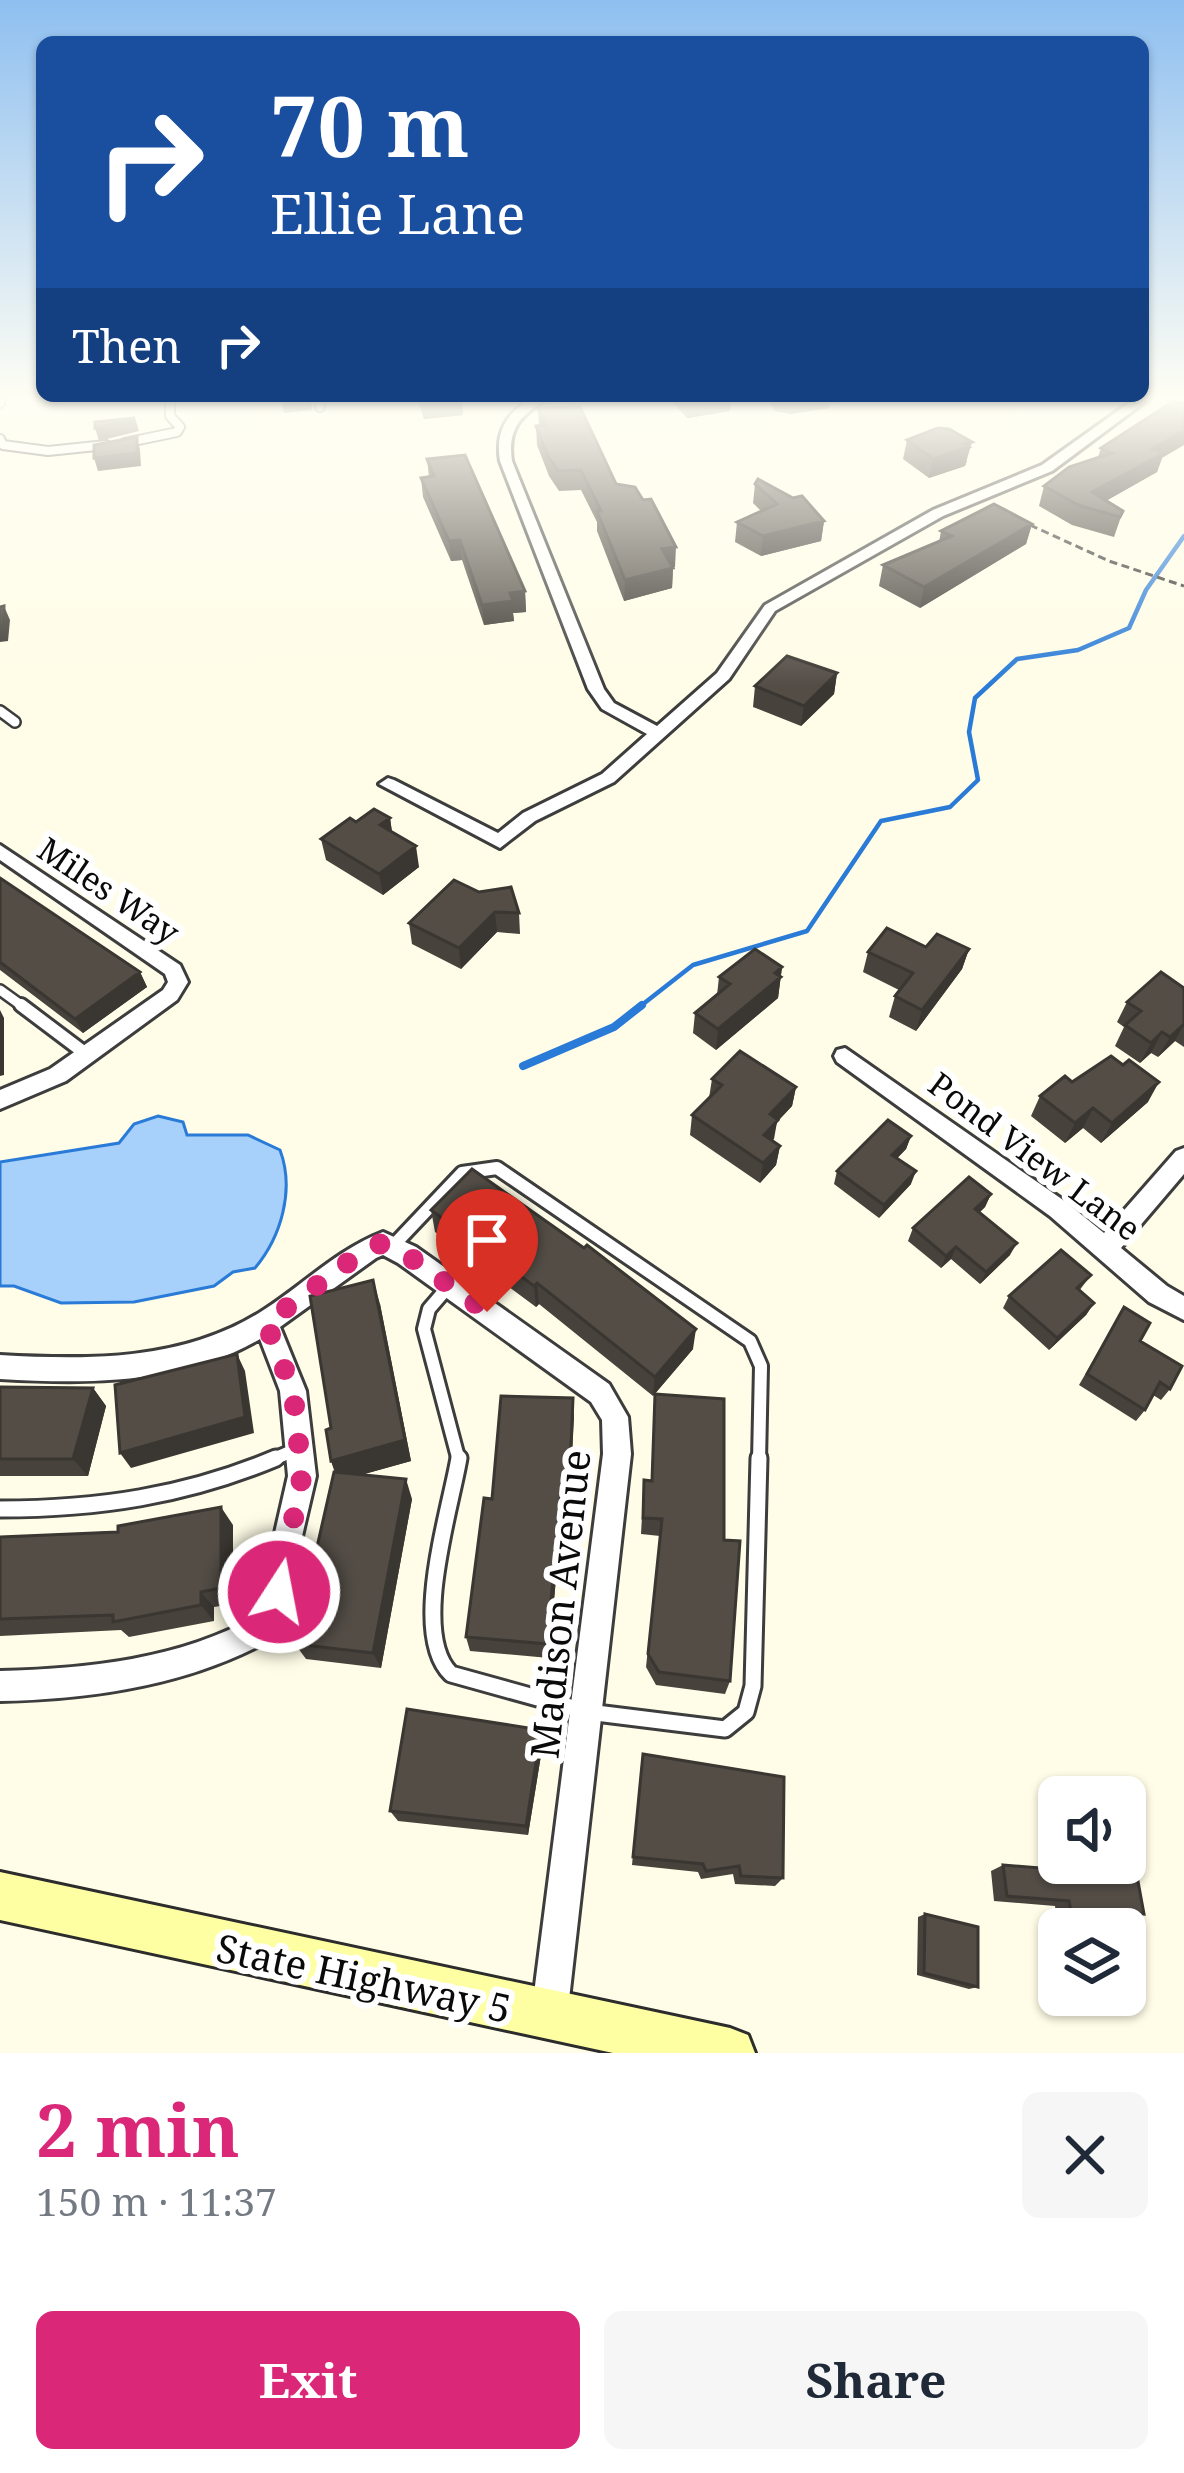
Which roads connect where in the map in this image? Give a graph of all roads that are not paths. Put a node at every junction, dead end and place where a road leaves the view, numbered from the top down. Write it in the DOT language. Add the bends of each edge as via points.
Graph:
graph roads {
  1 [pos="519,494"];
  2 [pos="984,494"];
  3 [pos="0,711"];
  4 [pos="15,722"];
  5 [pos="655,733"];
  6 [pos="388,784"];
  7 [pos="4,858"];
  8 [pos="2,993"];
  9 [pos="86,1054"];
  10 [pos="845,1056"];
  11 [pos="0,1100"];
  12 [pos="1184,1158"];
  13 [pos="387,1245"];
  14 [pos="1105,1249"];
  15 [pos="450,1285"];
  16 [pos="1184,1309"];
  17 [pos="266,1323"];
  18 [pos="0,1367"];
  19 [pos="300,1448"];
  20 [pos="0,1509"];
  21 [pos="0,1686"];
  22 [pos="588,1712"];
  23 [pos="0,1898"];
  24 [pos="549,2018"];
  25 [pos="730,2053"];
  1 -- 5 [label="street" via="596,689 608,706"];
  2 -- 5 [label="street" via="770,608 723,676"];
  3 -- 4 [label="lane"];
  5 -- 6 [label="street" via="608,778 530,817 500,842"];
  7 -- 9 [label="street, Miles Way" via="172,970 178,982"];
  8 -- 9 [label="lane"];
  9 -- 11 [label="street"];
  10 -- 14 [label="street, Pond View Lane"];
  12 -- 14 [label="street"];
  13 -- 15 [label="street, Madison Avenue"];
  13 -- 17 [label="street" via="361,1253"];
  13 -- 22 [label="lane" via="462,1173 497,1168 727,1322 759,1354 750,1707 725,1729"];
  14 -- 16 [label="street, Pond View Lane"];
  15 -- 22 [label="street, Madison Avenue" via="600,1393 615,1417"];
  15 -- 22 [label="lane" via="424,1328 460,1455 431,1616 435,1652 451,1674"];
  17 -- 18 [label="street" via="154,1364 88,1372"];
  17 -- 19 [label="street" via="293,1391"];
  19 -- 20 [label="lane" via="171,1498 86,1510"];
  19 -- 21 [label="street" via="302,1476 269,1624 242,1644 128,1672"];
  22 -- 24 [label="street, Madison Avenue"];
  23 -- 24 [label="main road, State Highway 5"];
  24 -- 25 [label="main road, State Highway 5"];
}
